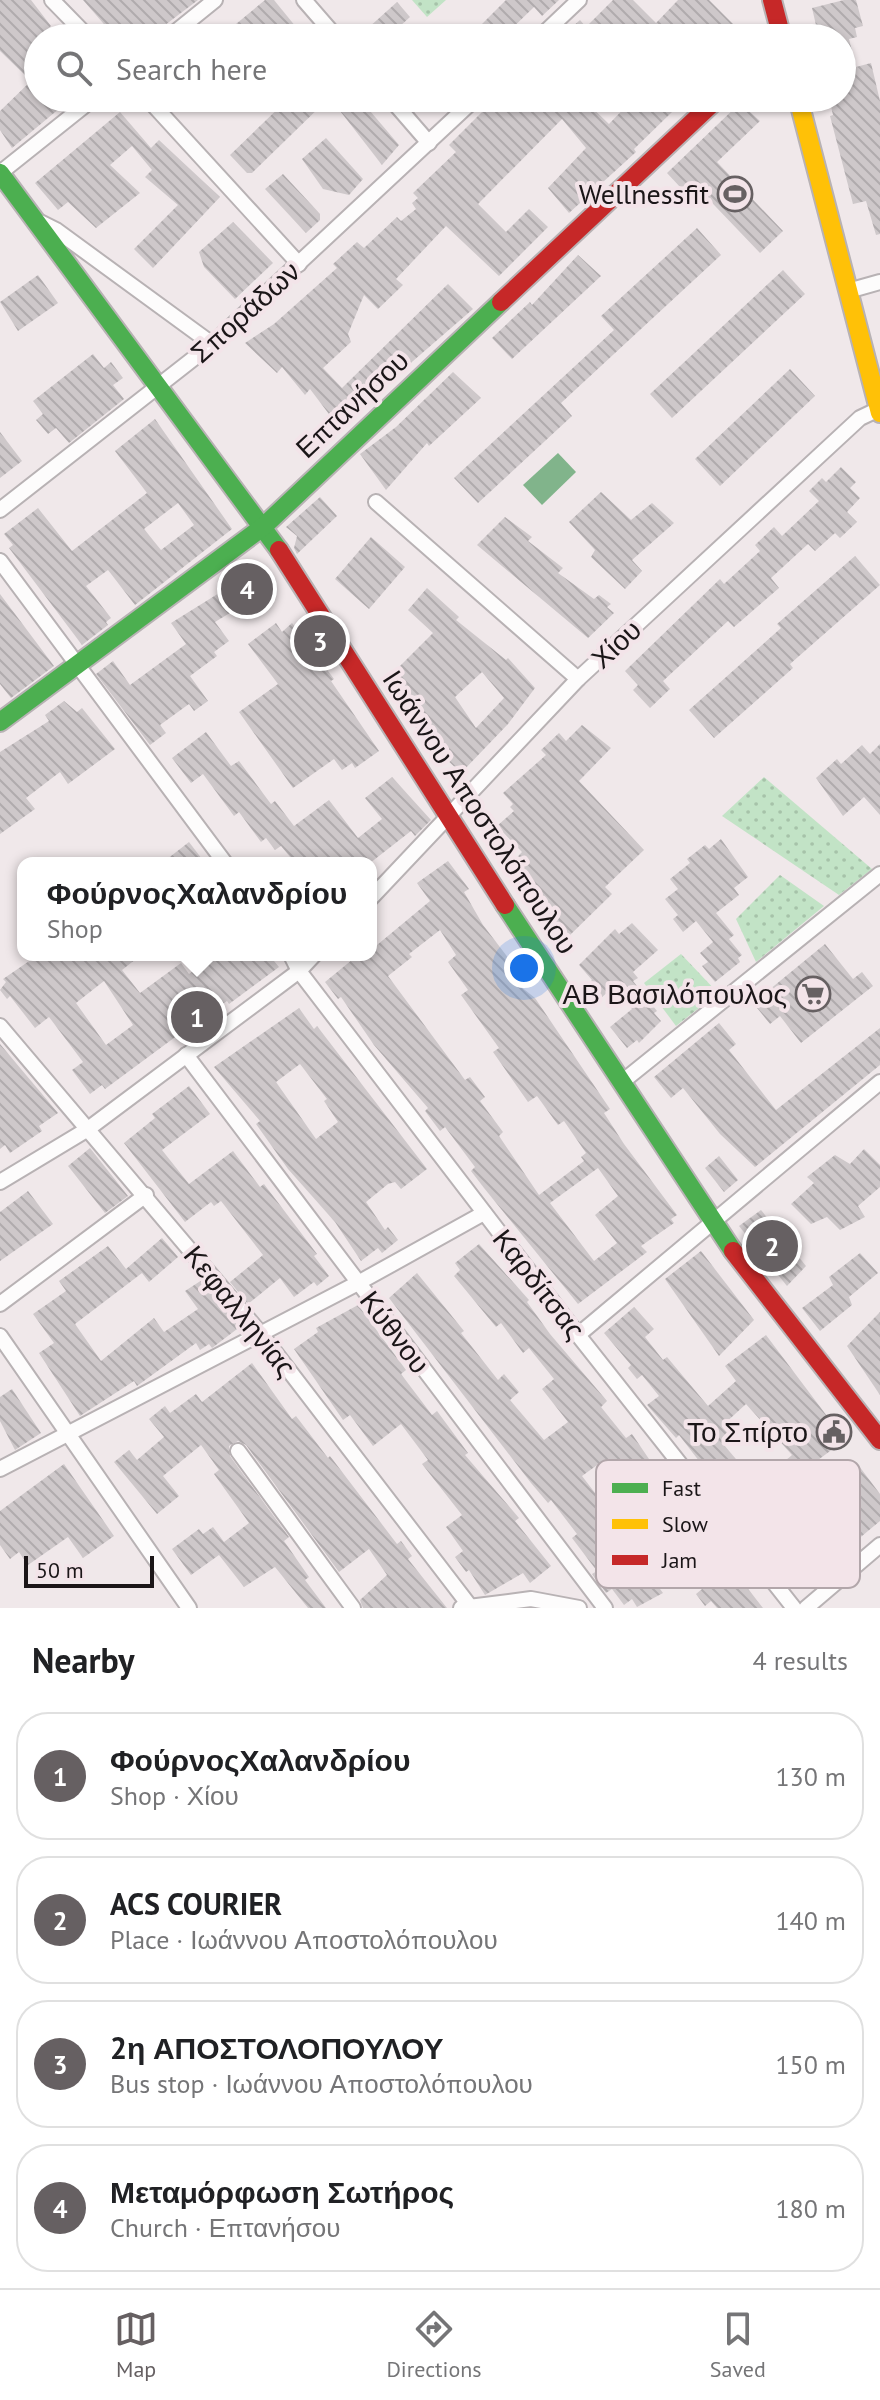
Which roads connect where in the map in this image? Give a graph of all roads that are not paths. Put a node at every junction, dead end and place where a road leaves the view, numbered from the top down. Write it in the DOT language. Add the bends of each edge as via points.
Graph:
graph roads {
  1 [pos="52,0"];
  2 [pos="215,0"];
  3 [pos="304,0"];
  4 [pos="579,0"];
  5 [pos="772,0"];
  6 [pos="75,24"];
  7 [pos="185,24"];
  8 [pos="325,24"];
  9 [pos="554,24"];
  10 [pos="778,24"];
  11 [pos="76,112"];
  12 [pos="160,112"];
  13 [pos="402,112"];
  14 [pos="461,112"];
  15 [pos="703,112"];
  16 [pos="802,112"];
  17 [pos="429,143"];
  18 [pos="0,173"];
  19 [pos="0,199"];
  20 [pos="30,217"];
  21 [pos="299,264"];
  22 [pos="880,282"];
  23 [pos="848,291"];
  24 [pos="212,344"];
  25 [pos="161,385"];
  26 [pos="880,411"];
  27 [pos="376,502"];
  28 [pos="0,510"];
  29 [pos="264,526"];
  30 [pos="0,561"];
  31 [pos="75,665"];
  32 [pos="578,679"];
  33 [pos="0,722"];
  34 [pos="449,819"];
  35 [pos="220,857"];
  36 [pos="880,874"];
  37 [pos="377,892"];
  38 [pos="294,961"];
  39 [pos="308,961"];
  40 [pos="299,971"];
  41 [pos="0,1026"];
  42 [pos="186,1055"];
  43 [pos="622,1082"];
  44 [pos="880,1082"];
  45 [pos="88,1129"];
  46 [pos="0,1182"];
  47 [pos="146,1195"];
  48 [pos="484,1213"];
  49 [pos="713,1222"];
  50 [pos="358,1283"];
  51 [pos="0,1304"];
  52 [pos="261,1334"];
  53 [pos="578,1335"];
  54 [pos="0,1336"];
  55 [pos="65,1433"];
  56 [pos="880,1440"];
  57 [pos="238,1451"];
  58 [pos="677,1460"];
  59 [pos="0,1469"];
  60 [pos="880,1545"];
  61 [pos="860,1562"];
  62 [pos="778,1588"];
  63 [pos="829,1588"];
  64 [pos="464,1606"];
  65 [pos="189,1608"];
  66 [pos="353,1608"];
  67 [pos="579,1608"];
  68 [pos="605,1608"];
  69 [pos="794,1608"];
  70 [pos="806,1608"];
  1 -- 6 [label="street"];
  2 -- 7 [label="street"];
  3 -- 8 [label="street"];
  4 -- 9 [label="street"];
  5 -- 10 [label="street"];
  11 -- 18 [label="street"];
  12 -- 21 [label="street"];
  13 -- 17 [label="street"];
  14 -- 17 [label="street, Σποράδων"];
  15 -- 29 [label="street, Επτανήσου"];
  16 -- 23 [label="street"];
  17 -- 21 [label="street, Σποράδων"];
  18 -- 20 [label="street, Ιωάννου Αποστολόπουλου"];
  19 -- 20 [label="street, Ιωάννου Αποστολόπουλου"];
  20 -- 24 [label="street" via="56,230"];
  20 -- 25 [label="street, Ιωάννου Αποστολόπουλου"];
  21 -- 24 [label="street, Σποράδων"];
  22 -- 23 [label="street"];
  23 -- 26 [label="street"];
  24 -- 25 [label="street, Σποράδων"];
  25 -- 28 [label="street, Σποράδων"];
  25 -- 29 [label="street, Ιωάννου Αποστολόπουλου"];
  26 -- 32 [label="street, Χίου" via="860,418"];
  27 -- 32 [label="street"];
  29 -- 31 [label="street, Επτανήσου"];
  29 -- 34 [label="street, Ιωάννου Αποστολόπουλου"];
  30 -- 31 [label="street"];
  31 -- 33 [label="street, Επτανήσου"];
  31 -- 35 [label="street"];
  32 -- 34 [label="street, Χίου"];
  34 -- 37 [label="street, Χίου"];
  34 -- 43 [label="street, Ιωάννου Αποστολόπουλου"];
  36 -- 43 [label="street"];
  38 -- 40 [label="street, Καρδίτσας"];
  39 -- 40 [label="street"];
  40 -- 42 [label="street"];
  40 -- 48 [label="street, Καρδίτσας"];
  41 -- 45 [label="street, Κεφαλληνίας"];
  42 -- 45 [label="street"];
  42 -- 50 [label="street, Κύθνου"];
  43 -- 49 [label="street, Ιωάννου Αποστολόπουλου"];
  44 -- 49 [label="street"];
  45 -- 46 [label="street"];
  45 -- 47 [label="street, Κεφαλληνίας"];
  47 -- 51 [label="street"];
  47 -- 52 [label="street, Κεφαλληνίας"];
  48 -- 50 [label="street"];
  48 -- 53 [label="street, Καρδίτσας"];
  49 -- 53 [label="street"];
  49 -- 56 [label="street, Ιωάννου Αποστολόπουλου"];
  50 -- 52 [label="street"];
  50 -- 68 [label="street, Κύθνου"];
  52 -- 55 [label="street"];
  52 -- 64 [label="street, Κεφαλληνίας"];
  53 -- 58 [label="street, Καρδίτσας"];
  54 -- 55 [label="street"];
  55 -- 59 [label="street"];
  55 -- 65 [label="street"];
  57 -- 66 [label="street"];
  60 -- 61 [label="street"];
  62 -- 69 [label="street, Καρδίτσας"];
  63 -- 70 [label="street"];
  64 -- 67 [label="street" via="531,1599"];
}
